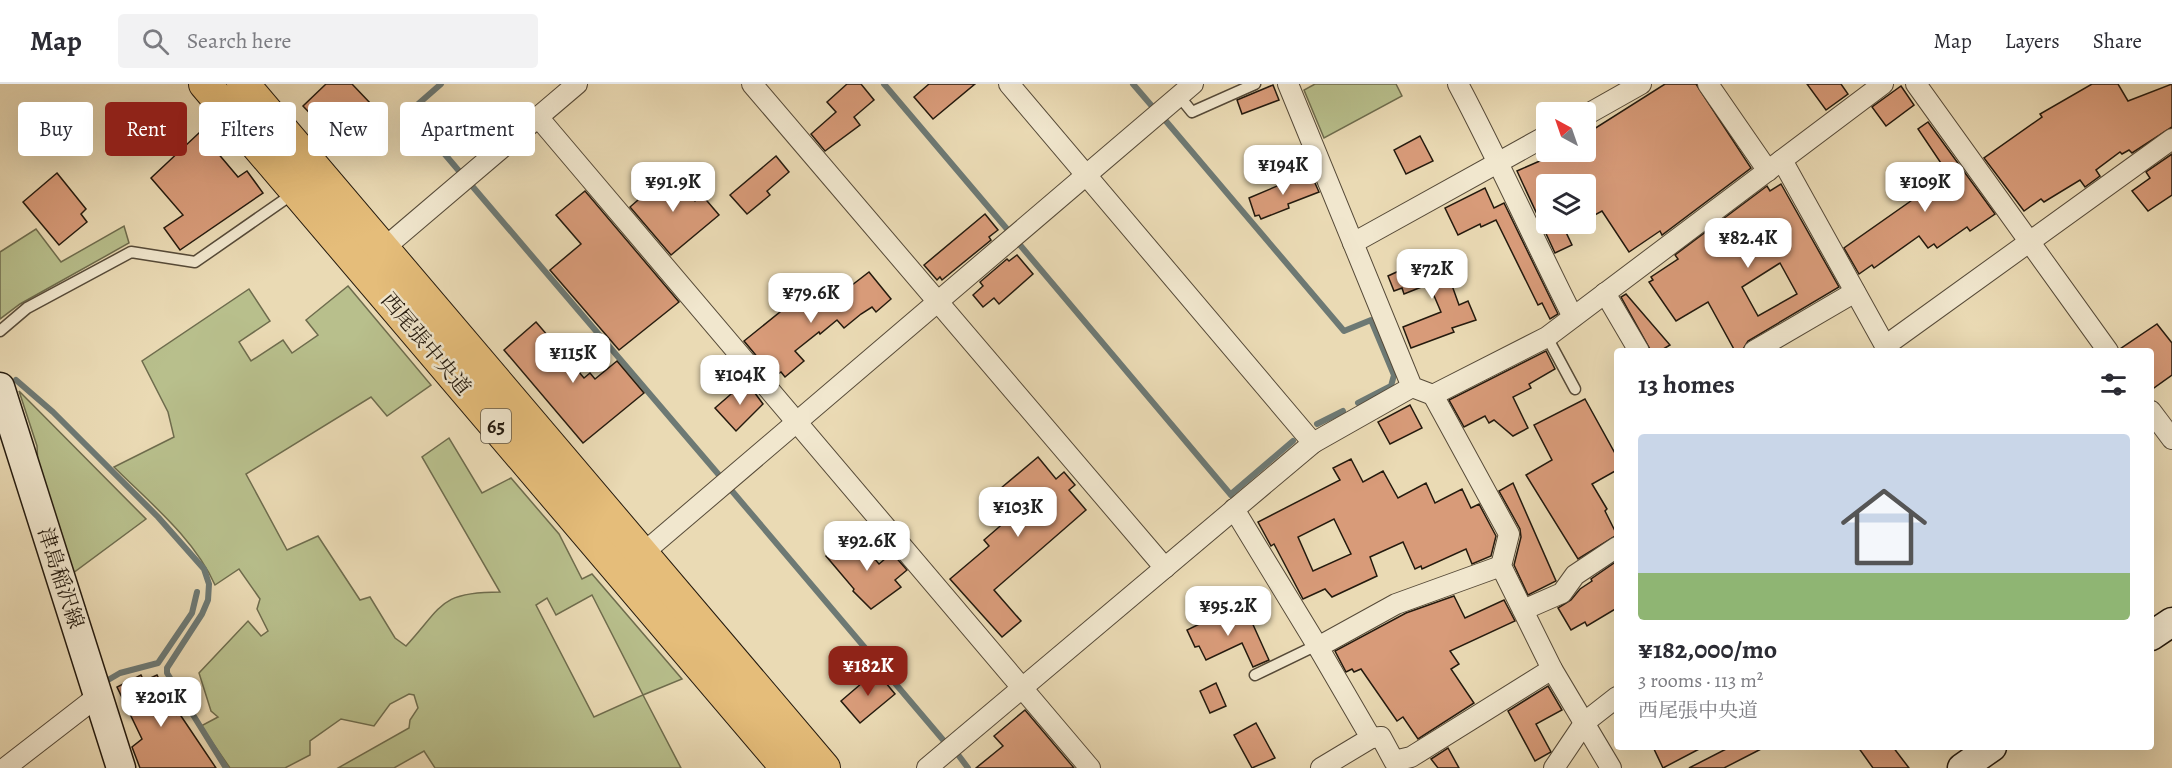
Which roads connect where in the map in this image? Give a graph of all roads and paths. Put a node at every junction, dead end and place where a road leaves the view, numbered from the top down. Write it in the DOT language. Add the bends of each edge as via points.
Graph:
graph roads {
  1 [pos="205,84"];
  2 [pos="243,84"];
  3 [pos="577,84"];
  4 [pos="752,84"];
  5 [pos="1009,84"];
  6 [pos="1255,84"];
  7 [pos="1288,84"];
  8 [pos="1458,84"];
  9 [pos="1641,84"];
  10 [pos="1708,84"];
  11 [pos="1883,84"];
  12 [pos="1916,84"];
  13 [pos="1186,90"];
  14 [pos="1596,109"];
  15 [pos="538,117"];
  16 [pos="2172,139"];
  17 [pos="1536,142"];
  18 [pos="1500,162"];
  19 [pos="1775,166"];
  20 [pos="1086,175"];
  21 [pos="296,191"];
  22 [pos="2030,242"];
  23 [pos="1353,243"];
  24 [pos="383,249"];
  25 [pos="1856,292"];
  26 [pos="1605,294"];
  27 [pos="938,302"];
  28 [pos="1573,317"];
  29 [pos="0,331"];
  30 [pos="1547,337"];
  31 [pos="1637,348"];
  32 [pos="1759,348"];
  33 [pos="1885,348"];
  34 [pos="1887,348"];
  35 [pos="2106,348"];
  36 [pos="0,387"];
  37 [pos="1412,387"];
  38 [pos="1575,389"];
  39 [pos="1433,395"];
  40 [pos="2158,417"];
  41 [pos="796,422"];
  42 [pos="6,426"];
  43 [pos="2172,439"];
  44 [pos="1313,443"];
  45 [pos="1234,509"];
  46 [pos="1614,549"];
  47 [pos="642,554"];
  48 [pos="1501,566"];
  49 [pos="1165,568"];
  50 [pos="1522,610"];
  51 [pos="2172,622"];
  52 [pos="2154,634"];
  53 [pos="1318,646"];
  54 [pos="1552,669"];
  55 [pos="1255,675"];
  56 [pos="1022,688"];
  57 [pos="98,696"];
  58 [pos="1614,699"];
  59 [pos="1585,722"];
  60 [pos="1371,738"];
  61 [pos="5,768"];
  62 [pos="122,768"];
  63 [pos="787,768"];
  64 [pos="824,768"];
  65 [pos="927,768"];
  66 [pos="1090,768"];
  67 [pos="1321,768"];
  68 [pos="1554,768"];
  69 [pos="1611,768"];
  1 -- 21 [label="main road, 西尾張中央道 / 65"];
  2 -- 24 [label="main road, 西尾張中央道 / 65"];
  3 -- 15 [label="street"];
  4 -- 27 [label="street"];
  5 -- 20 [label="street"];
  6 -- 13 [label="lane" via="1192,112"];
  7 -- 23 [label="street"];
  8 -- 18 [label="street"];
  9 -- 14 [label="street"];
  10 -- 19 [label="street"];
  11 -- 19 [label="street"];
  12 -- 22 [label="street"];
  13 -- 20 [label="street"];
  15 -- 24 [label="street"];
  15 -- 41 [label="street"];
  16 -- 22 [label="street"];
  17 -- 18 [label="street"];
  18 -- 23 [label="street"];
  18 -- 28 [label="street"];
  19 -- 25 [label="street"];
  19 -- 26 [label="street"];
  20 -- 27 [label="street"];
  20 -- 44 [label="street"];
  21 -- 29 [label="lane" via="195,262 131,252 27,308"];
  21 -- 63 [label="main road, 西尾張中央道 / 65"];
  22 -- 34 [label="street"];
  22 -- 35 [label="street"];
  23 -- 37 [label="street"];
  24 -- 47 [label="main road, 西尾張中央道 / 65"];
  25 -- 32 [label="street"];
  25 -- 33 [label="street"];
  26 -- 28 [label="street"];
  26 -- 31 [label="street"];
  27 -- 41 [label="street"];
  27 -- 49 [label="street"];
  28 -- 30 [label="street"];
  30 -- 38 [label="lane"];
  30 -- 39 [label="street"];
  36 -- 42 [label="main road, 津島稲沢線"];
  37 -- 39 [label="street"];
  37 -- 44 [label="street"];
  39 -- 48 [label="street" via="1509,534"];
  40 -- 43 [label="street"];
  41 -- 47 [label="street"];
  41 -- 56 [label="street"];
  42 -- 57 [label="main road, 津島稲沢線"];
  44 -- 45 [label="street"];
  45 -- 49 [label="street"];
  45 -- 53 [label="street"];
  46 -- 50 [label="street" via="1575,575 1562,593"];
  47 -- 64 [label="main road, 西尾張中央道 / 65"];
  48 -- 50 [label="street"];
  48 -- 53 [label="street" via="1396,604"];
  49 -- 56 [label="street"];
  50 -- 54 [label="street"];
  51 -- 52 [label="main road"];
  53 -- 55 [label="lane"];
  53 -- 60 [label="street"];
  54 -- 59 [label="street"];
  54 -- 60 [label="street" via="1411,758 1394,761 1381,737"];
  56 -- 65 [label="street"];
  56 -- 66 [label="street"];
  57 -- 61 [label="street"];
  57 -- 62 [label="main road, 津島稲沢線"];
  58 -- 59 [label="street"];
  59 -- 68 [label="street"];
  59 -- 69 [label="street"];
  60 -- 67 [label="street"];
}
